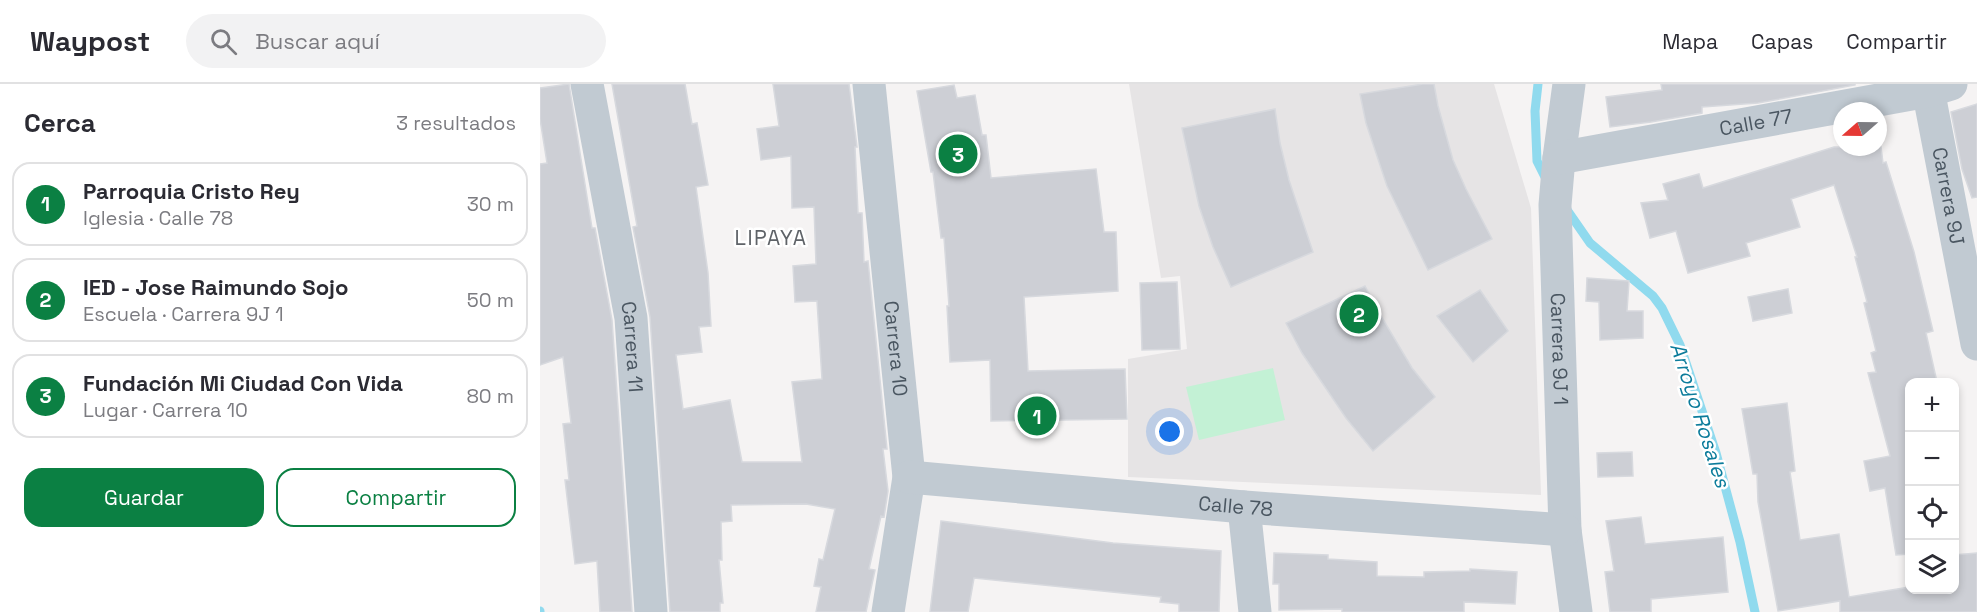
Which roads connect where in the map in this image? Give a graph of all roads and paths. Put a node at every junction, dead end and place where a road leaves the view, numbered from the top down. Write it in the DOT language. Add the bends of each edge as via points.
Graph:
graph roads {
  1 [pos="587,84"];
  2 [pos="869,84"];
  3 [pos="1569,84"];
  4 [pos="1935,86"];
  5 [pos="1557,182"];
  6 [pos="1977,344"];
  7 [pos="909,477"];
  8 [pos="1245,507"];
  9 [pos="1565,530"];
  10 [pos="651,612"];
  11 [pos="888,612"];
  12 [pos="1254,612"];
  13 [pos="1576,612"];
  1 -- 10 [label="street, Carrera 11" via="631,318"];
  2 -- 7 [label="street, Carrera 10"];
  3 -- 5 [label="street, Carrera 9J 1"];
  4 -- 5 [label="street, Calle 77"];
  4 -- 6 [label="street, Carrera 9J"];
  5 -- 9 [label="street, Carrera 9J 1"];
  7 -- 8 [label="street, Calle 78"];
  7 -- 11 [label="street, Carrera 10"];
  8 -- 9 [label="street, Calle 78"];
  8 -- 12 [label="street"];
  9 -- 13 [label="street, Carrera 9J 1"];
}
